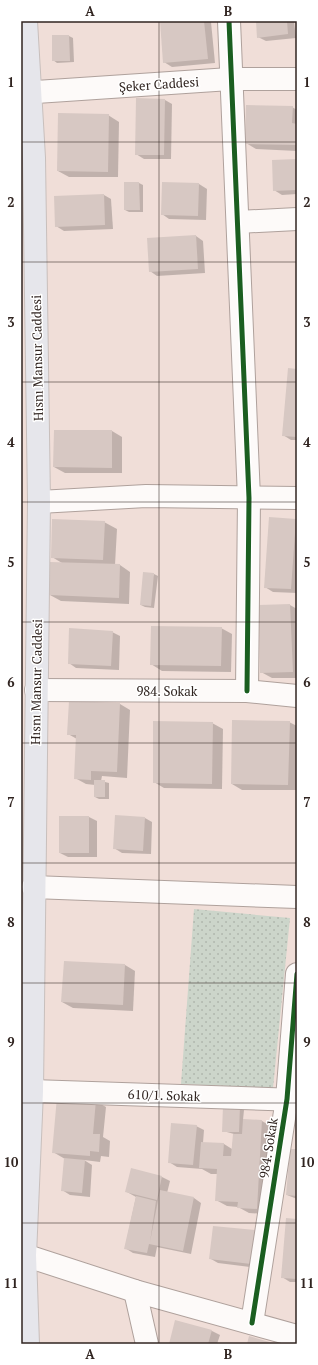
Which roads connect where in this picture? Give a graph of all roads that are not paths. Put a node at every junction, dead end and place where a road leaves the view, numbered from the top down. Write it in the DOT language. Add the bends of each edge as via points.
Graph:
graph roads {
  1 [pos="26,21"];
  2 [pos="229,21"];
  3 [pos="230,79"];
  4 [pos="297,79"];
  5 [pos="26,92"];
  6 [pos="297,219"];
  7 [pos="238,222"];
  8 [pos="249,498"];
  9 [pos="297,498"];
  10 [pos="38,502"];
  11 [pos="36,690"];
  12 [pos="247,691"];
  13 [pos="297,696"];
  14 [pos="33,887"];
  15 [pos="297,897"];
  16 [pos="297,974"];
  17 [pos="32,1091"];
  18 [pos="292,1099"];
  19 [pos="23,1254"];
  20 [pos="135,1291"];
  21 [pos="252,1323"];
  22 [pos="297,1336"];
  23 [pos="28,1344"];
  24 [pos="147,1344"];
  1 -- 5 [label="main road, Hısnı Mansur Caddesi"];
  2 -- 3 [label="street"];
  3 -- 4 [label="street, Şeker Caddesi"];
  3 -- 5 [label="street, Şeker Caddesi"];
  3 -- 7 [label="street"];
  5 -- 10 [label="main road, Hısnı Mansur Caddesi" via="34,158"];
  6 -- 7 [label="street"];
  7 -- 8 [label="street"];
  8 -- 9 [label="street"];
  8 -- 10 [label="street" via="146,496"];
  8 -- 12 [label="street"];
  10 -- 11 [label="main road, Hısnı Mansur Caddesi"];
  11 -- 12 [label="street, 984. Sokak"];
  11 -- 14 [label="main road, Hısnı Mansur Caddesi"];
  12 -- 13 [label="street, 984. Sokak"];
  14 -- 15 [label="street"];
  14 -- 17 [label="main road, Hısnı Mansur Caddesi"];
  16 -- 18 [label="street, 984. Sokak"];
  17 -- 18 [label="street, 610/1. Sokak"];
  17 -- 19 [label="main road, Hısnı Mansur Caddesi"];
  18 -- 21 [label="street, 984. Sokak"];
  19 -- 20 [label="street"];
  19 -- 23 [label="main road, Hısnı Mansur Caddesi"];
  20 -- 21 [label="street"];
  20 -- 24 [label="street"];
  21 -- 22 [label="street"];
}
